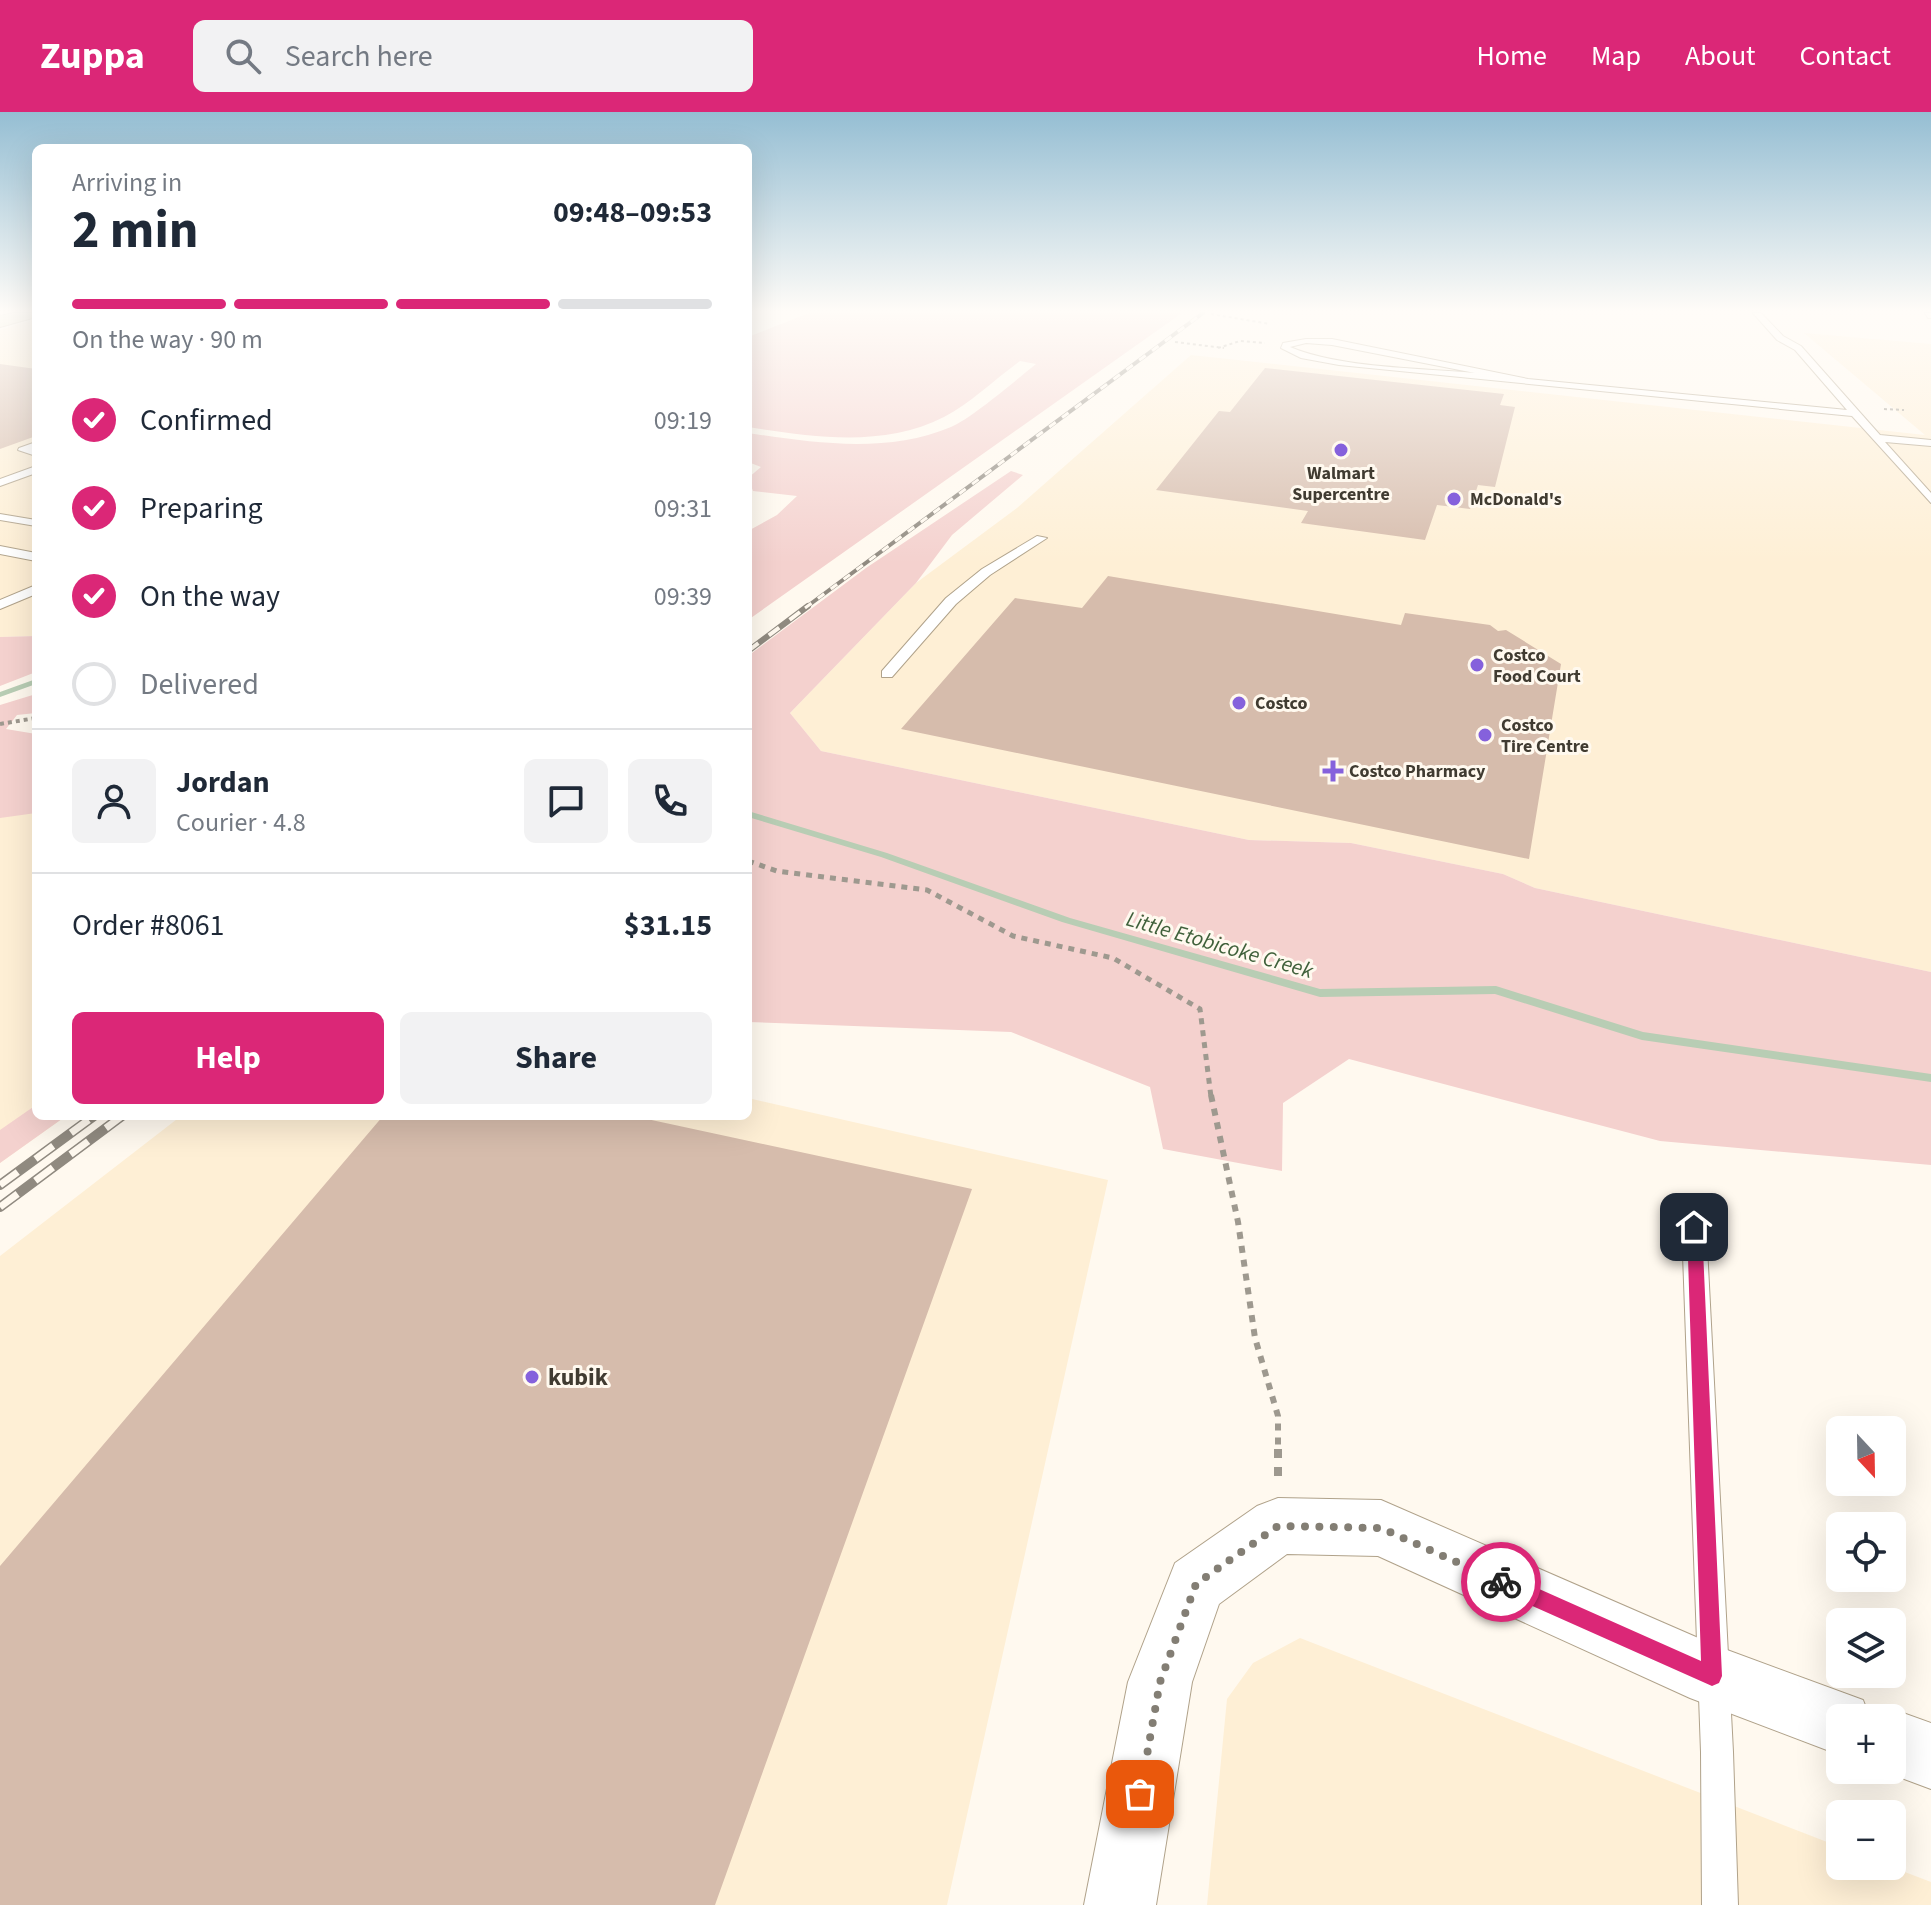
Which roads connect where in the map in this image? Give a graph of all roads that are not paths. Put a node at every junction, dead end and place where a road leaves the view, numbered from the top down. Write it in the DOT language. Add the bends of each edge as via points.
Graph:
graph roads {
  1 [pos="1687,397"];
  2 [pos="1841,397"];
  3 [pos="1855,413"];
  4 [pos="1879,438"];
  5 [pos="1931,443"];
  6 [pos="32,470"];
  7 [pos="1914,478"];
  8 [pos="1931,480"];
  9 [pos="1,482"];
  10 [pos="1930,498"];
  11 [pos="0,517"];
  12 [pos="32,522"];
  13 [pos="1041,538"];
  14 [pos="0,550"];
  15 [pos="32,556"];
  16 [pos="32,591"];
  17 [pos="0,605"];
  18 [pos="887,674"];
  19 [pos="1694,1227"];
  20 [pos="1712,1676"];
  21 [pos="1826,1718"];
  22 [pos="1906,1747"];
  23 [pos="1931,1756"];
  24 [pos="1120,1905"];
  25 [pos="1720,1905"];
  1 -- 3 [label="lane"];
  2 -- 3 [label="lane"];
  3 -- 4 [label="lane"];
  4 -- 5 [label="lane"];
  4 -- 7 [label="lane"];
  6 -- 9 [label="lane"];
  7 -- 8 [label="lane"];
  7 -- 10 [label="lane"];
  11 -- 12 [label="lane"];
  13 -- 18 [label="lane" via="951,601"];
  14 -- 15 [label="lane"];
  16 -- 17 [label="lane"];
  19 -- 20 [label="lane"];
  20 -- 21 [label="street"];
  20 -- 24 [label="street" via="1381,1528 1278,1526 1196,1584 1160,1682"];
  20 -- 25 [label="lane"];
  22 -- 23 [label="street"];
}
